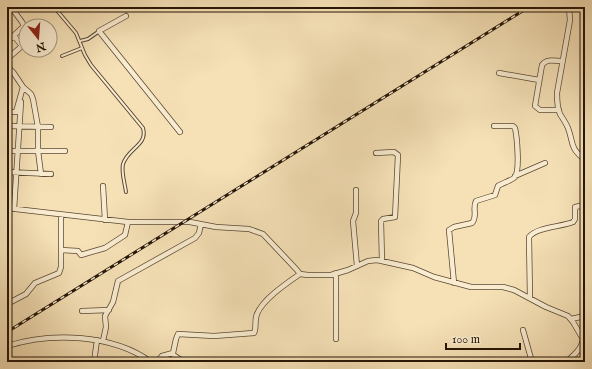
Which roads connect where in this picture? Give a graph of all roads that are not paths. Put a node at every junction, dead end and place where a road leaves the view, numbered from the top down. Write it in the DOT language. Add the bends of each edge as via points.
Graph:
graph roads {
  1 [pos="11,7"];
  2 [pos="54,7"];
  3 [pos="570,7"];
  4 [pos="126,16"];
  5 [pos="99,31"];
  6 [pos="14,36"];
  7 [pos="80,41"];
  8 [pos="7,42"];
  9 [pos="82,48"];
  10 [pos="62,56"];
  11 [pos="7,59"];
  12 [pos="562,62"];
  13 [pos="8,70"];
  14 [pos="499,73"];
  15 [pos="539,80"];
  16 [pos="23,87"];
  17 [pos="21,102"];
  18 [pos="559,110"];
  19 [pos="7,112"];
  20 [pos="18,112"];
  21 [pos="7,126"];
  22 [pos="18,126"];
  23 [pos="494,126"];
  24 [pos="38,127"];
  25 [pos="51,127"];
  26 [pos="180,132"];
  27 [pos="7,151"];
  28 [pos="17,151"];
  29 [pos="38,151"];
  30 [pos="65,151"];
  31 [pos="376,153"];
  32 [pos="585,160"];
  33 [pos="545,162"];
  34 [pos="8,172"];
  35 [pos="16,173"];
  36 [pos="41,174"];
  37 [pos="52,174"];
  38 [pos="515,176"];
  39 [pos="7,185"];
  40 [pos="103,186"];
  41 [pos="356,190"];
  42 [pos="7,192"];
  43 [pos="126,192"];
  44 [pos="585,205"];
  45 [pos="7,208"];
  46 [pos="14,209"];
  47 [pos="61,215"];
  48 [pos="104,220"];
  49 [pos="128,222"];
  50 [pos="201,224"];
  51 [pos="61,250"];
  52 [pos="382,261"];
  53 [pos="357,266"];
  54 [pos="300,274"];
  55 [pos="336,274"];
  56 [pos="454,283"];
  57 [pos="7,293"];
  58 [pos="530,298"];
  59 [pos="7,304"];
  60 [pos="109,310"];
  61 [pos="82,311"];
  62 [pos="585,316"];
  63 [pos="571,319"];
  64 [pos="523,330"];
  65 [pos="336,339"];
  66 [pos="584,339"];
  67 [pos="97,340"];
  68 [pos="103,341"];
  69 [pos="7,346"];
  70 [pos="172,354"];
  71 [pos="94,362"];
  72 [pos="151,362"];
  73 [pos="157,362"];
  74 [pos="184,362"];
  75 [pos="532,362"];
  76 [pos="566,362"];
  1 -- 6 [label="street" via="24,26"];
  2 -- 7 [label="lane" via="72,27"];
  3 -- 12 [label="street"];
  4 -- 5 [label="street"];
  5 -- 7 [label="lane"];
  5 -- 26 [label="street"];
  6 -- 8 [label="street"];
  6 -- 11 [label="street" via="22,46"];
  7 -- 9 [label="lane"];
  9 -- 10 [label="lane"];
  9 -- 43 [label="lane" via="91,65 143,128 145,134 144,139 123,164"];
  12 -- 15 [label="street" via="544,62"];
  12 -- 18 [label="street" via="557,93"];
  13 -- 16 [label="street" via="13,72"];
  14 -- 15 [label="street"];
  15 -- 18 [label="street" via="536,108"];
  16 -- 20 [label="street"];
  16 -- 24 [label="street" via="31,94"];
  17 -- 20 [label="street"];
  18 -- 32 [label="street" via="574,148"];
  19 -- 20 [label="street"];
  20 -- 22 [label="street"];
  21 -- 22 [label="street"];
  22 -- 24 [label="street"];
  22 -- 28 [label="street"];
  23 -- 38 [label="street" via="516,128"];
  24 -- 25 [label="street"];
  24 -- 29 [label="street"];
  27 -- 28 [label="street"];
  28 -- 29 [label="street"];
  28 -- 35 [label="street"];
  29 -- 30 [label="street"];
  29 -- 36 [label="street"];
  31 -- 52 [label="street" via="394,152 398,155 395,217 381,221"];
  33 -- 38 [label="street"];
  34 -- 35 [label="street"];
  34 -- 39 [label="street"];
  35 -- 36 [label="street"];
  35 -- 46 [label="street"];
  36 -- 37 [label="street"];
  38 -- 56 [label="street" via="498,186 494,195 476,201 475,218 472,223 449,230"];
  39 -- 42 [label="street"];
  40 -- 48 [label="street"];
  41 -- 53 [label="street" via="356,215 353,222"];
  44 -- 58 [label="street" via="575,207 573,222 530,235"];
  45 -- 46 [label="street"];
  46 -- 47 [label="street"];
  47 -- 48 [label="street"];
  47 -- 51 [label="street"];
  48 -- 49 [label="street"];
  49 -- 50 [label="street"];
  49 -- 51 [label="street" via="125,235 105,248 81,255 78,250"];
  50 -- 54 [label="street" via="258,231"];
  50 -- 60 [label="street" via="195,238 118,281"];
  51 -- 59 [label="street" via="59,273 35,283 26,294"];
  52 -- 53 [label="street" via="372,260"];
  52 -- 56 [label="street" via="413,268"];
  53 -- 55 [label="street"];
  54 -- 55 [label="street"];
  54 -- 70 [label="street" via="280,287 258,311 254,333 220,336 178,334"];
  55 -- 65 [label="street"];
  56 -- 58 [label="street" via="471,288 503,287"];
  57 -- 59 [label="street"];
  58 -- 63 [label="street"];
  60 -- 61 [label="street"];
  60 -- 68 [label="street" via="105,318"];
  62 -- 63 [label="street"];
  63 -- 66 [label="street"];
  64 -- 75 [label="street"];
  66 -- 76 [label="street" via="580,348"];
  67 -- 68 [label="street"];
  67 -- 69 [label="street" via="36,339"];
  67 -- 71 [label="street"];
  68 -- 72 [label="street" via="128,348"];
  70 -- 73 [label="street" via="162,356"];
  70 -- 74 [label="street"];
}
